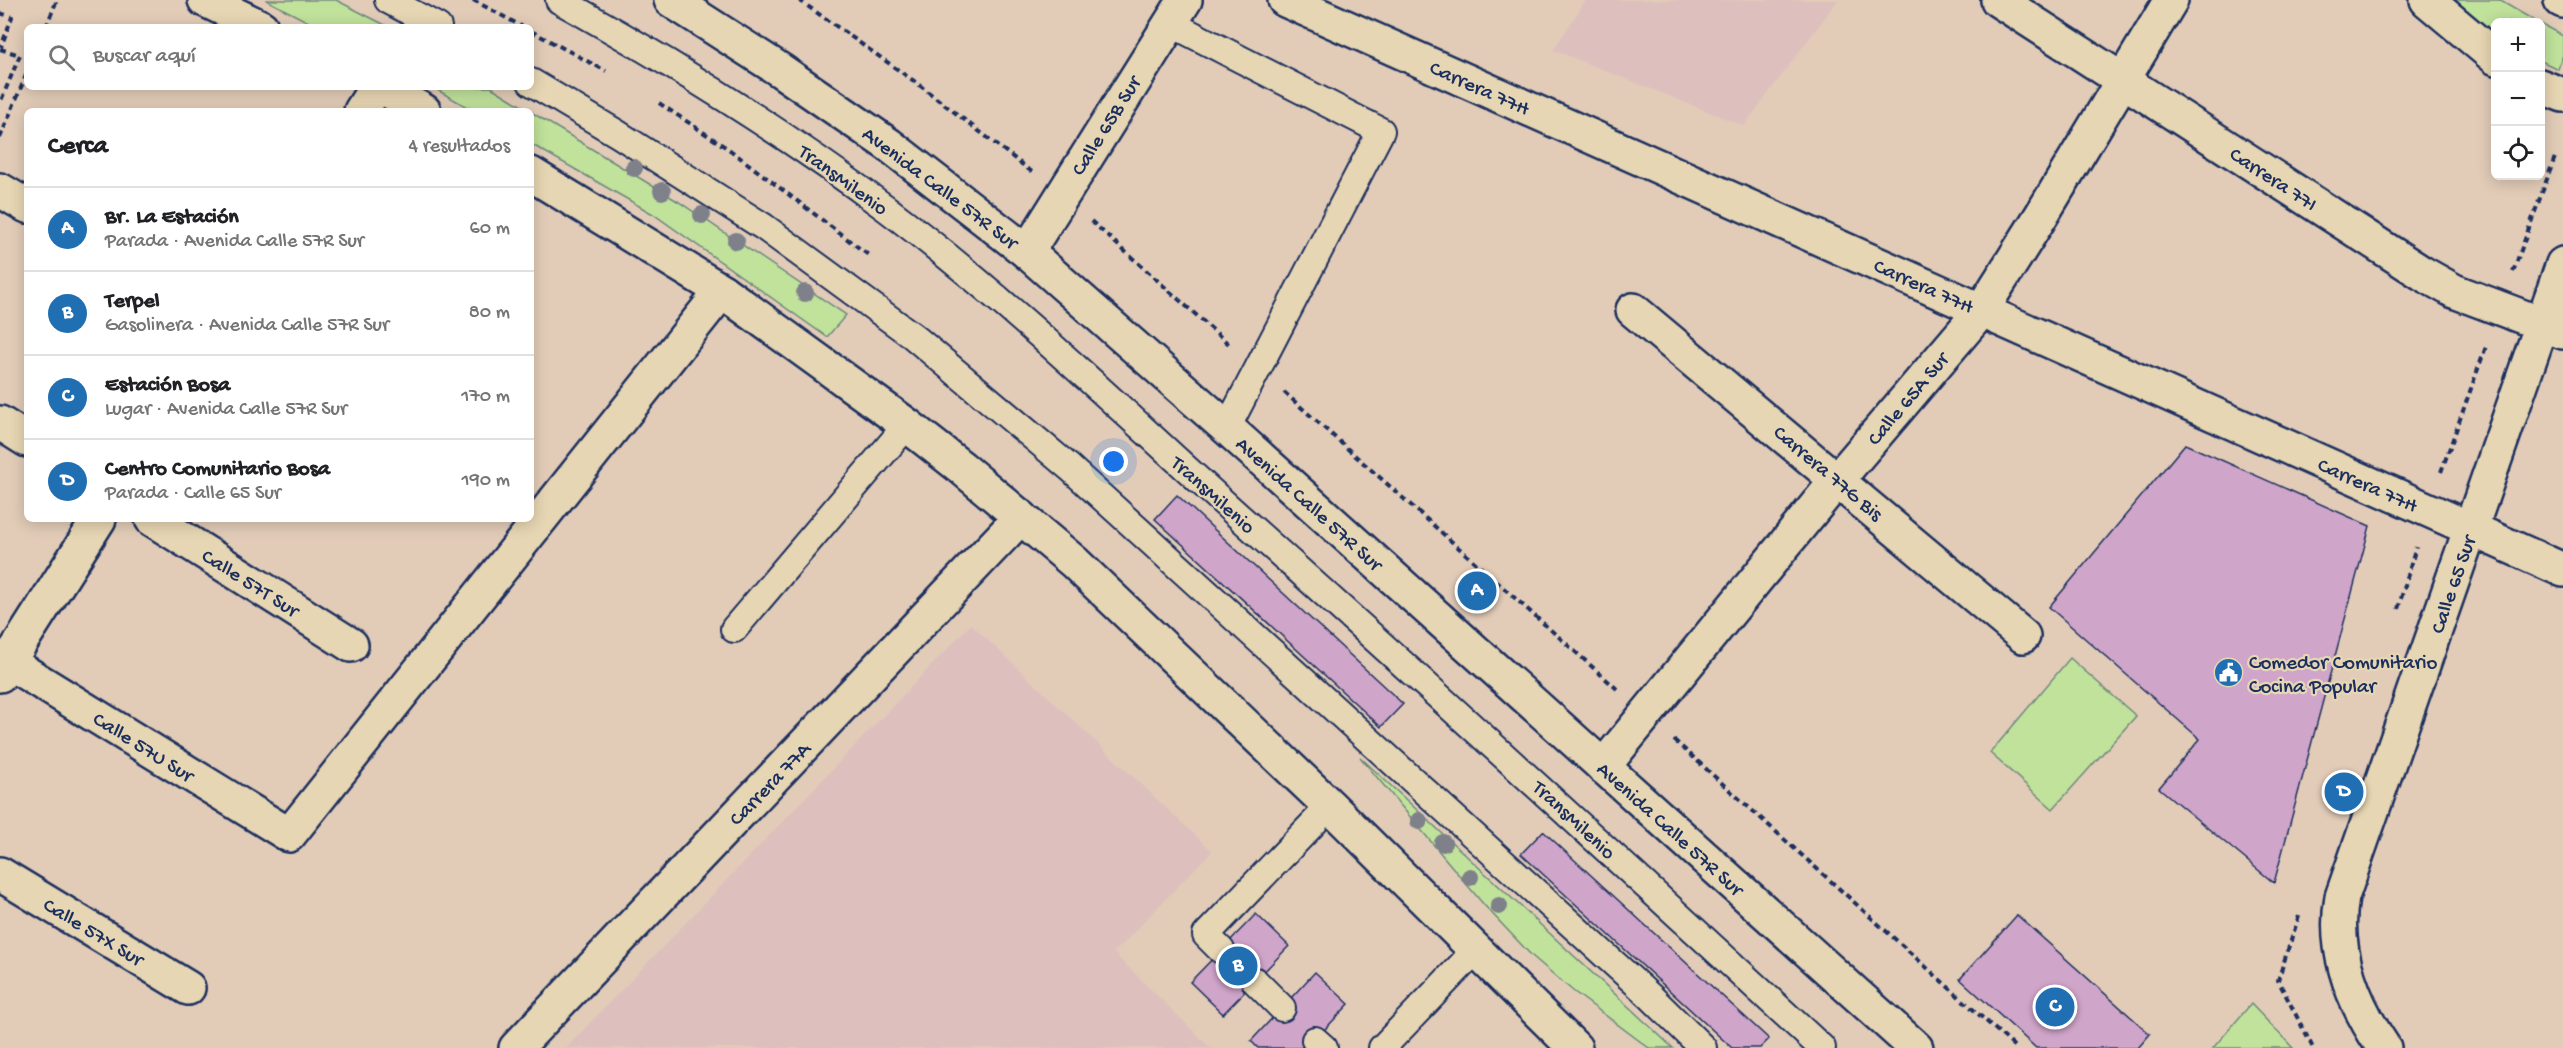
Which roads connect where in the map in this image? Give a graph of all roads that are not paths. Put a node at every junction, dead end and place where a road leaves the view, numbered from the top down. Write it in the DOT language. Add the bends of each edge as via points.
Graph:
graph roads {
  1 [pos="205,0"];
  2 [pos="388,0"];
  3 [pos="559,0"];
  4 [pos="671,0"];
  5 [pos="1285,0"];
  6 [pos="1998,0"];
  7 [pos="2171,0"];
  8 [pos="2427,0"];
  9 [pos="1177,11"];
  10 [pos="255,24"];
  11 [pos="432,24"];
  12 [pos="2491,54"];
  13 [pos="2122,80"];
  14 [pos="534,84"];
  15 [pos="374,90"];
  16 [pos="387,90"];
  17 [pos="363,108"];
  18 [pos="419,108"];
  19 [pos="534,176"];
  20 [pos="0,190"];
  21 [pos="24,204"];
  22 [pos="1027,252"];
  23 [pos="2563,264"];
  24 [pos="722,291"];
  25 [pos="1633,310"];
  26 [pos="1981,311"];
  27 [pos="2553,328"];
  28 [pos="0,423"];
  29 [pos="907,425"];
  30 [pos="1227,428"];
  31 [pos="24,438"];
  32 [pos="1838,479"];
  33 [pos="1021,518"];
  34 [pos="97,522"];
  35 [pos="157,522"];
  36 [pos="2471,530"];
  37 [pos="2563,570"];
  38 [pos="734,629"];
  39 [pos="2023,636"];
  40 [pos="351,645"];
  41 [pos="3,664"];
  42 [pos="1604,767"];
  43 [pos="1330,806"];
  44 [pos="0,874"];
  45 [pos="1221,950"];
  46 [pos="1475,951"];
  47 [pos="1255,981"];
  48 [pos="188,988"];
  49 [pos="1282,1008"];
  50 [pos="516,1048"];
  51 [pos="1382,1048"];
  52 [pos="1575,1048"];
  53 [pos="1703,1048"];
  54 [pos="1822,1048"];
  55 [pos="1916,1048"];
  56 [pos="2384,1048"];
  1 -- 10 [label="main road"];
  2 -- 11 [label="lane"];
  3 -- 54 [label="lane, TransMilenio" via="774,128 890,211 1015,314 1492,743"];
  4 -- 22 [label="main road, Avenida Calle 57R Sur" via="890,145"];
  5 -- 26 [label="main road, Carrera 77H"];
  6 -- 13 [label="main road, Carrera 77I"];
  7 -- 13 [label="main road, Calle 65A Sur"];
  8 -- 12 [label="main road"];
  9 -- 22 [label="main road, Calle 65B Sur"];
  9 -- 30 [label="lane" via="1381,131"];
  13 -- 26 [label="main road, Calle 65A Sur"];
  13 -- 27 [label="main road, Carrera 77I" via="2422,273 2454,291"];
  14 -- 53 [label="lane" via="764,227 913,336 1070,468"];
  15 -- 17 [label="main road"];
  16 -- 18 [label="main road"];
  19 -- 24 [label="main road"];
  20 -- 21 [label="main road"];
  22 -- 30 [label="main road, Avenida Calle 57R Sur"];
  23 -- 27 [label="main road, Calle 65 Sur"];
  24 -- 29 [label="main road"];
  24 -- 41 [label="main road, Calle 57U Sur" via="288,835"];
  25 -- 32 [label="main road, Carrera 77G Bis"];
  26 -- 32 [label="main road, Calle 65A Sur"];
  26 -- 36 [label="main road, Carrera 77H"];
  27 -- 36 [label="main road, Calle 65 Sur"];
  28 -- 31 [label="main road"];
  29 -- 33 [label="main road"];
  29 -- 38 [label="lane"];
  30 -- 42 [label="main road, Avenida Calle 57R Sur"];
  32 -- 39 [label="main road, Carrera 77G Bis"];
  32 -- 42 [label="main road, Calle 65A Sur"];
  33 -- 43 [label="main road" via="1074,562"];
  33 -- 50 [label="main road, Carrera 77A"];
  34 -- 41 [label="main road"];
  35 -- 40 [label="main road, Calle 57T Sur"];
  36 -- 37 [label="main road, Carrera 77H"];
  36 -- 56 [label="main road, Calle 65 Sur" via="2342,897 2340,933 2347,976 2359,1007"];
  42 -- 55 [label="main road, Avenida Calle 57R Sur"];
  43 -- 45 [label="lane" via="1206,935"];
  43 -- 46 [label="main road"];
  44 -- 48 [label="main road, Calle 57X Sur"];
  46 -- 51 [label="lane"];
  46 -- 52 [label="main road"];
  47 -- 49 [label="lane"];
}
